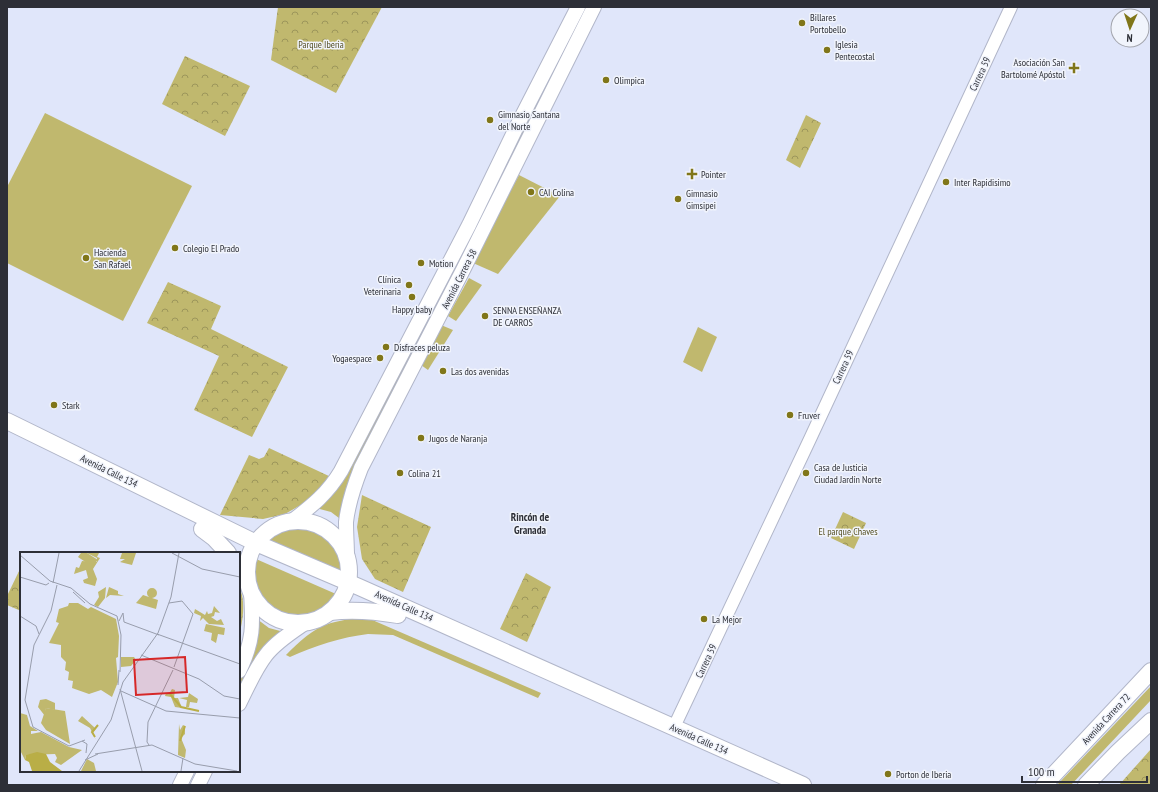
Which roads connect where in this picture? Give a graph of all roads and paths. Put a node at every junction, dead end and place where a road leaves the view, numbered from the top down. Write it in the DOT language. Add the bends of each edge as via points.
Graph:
graph roads {
  1 [pos="578,7"];
  2 [pos="594,7"];
  3 [pos="1011,7"];
  4 [pos="7,421"];
  5 [pos="7,433"];
  6 [pos="292,521"];
  7 [pos="275,526"];
  8 [pos="223,527"];
  9 [pos="202,529"];
  10 [pos="253,547"];
  11 [pos="227,552"];
  12 [pos="348,558"];
  13 [pos="240,571"];
  14 [pos="347,587"];
  15 [pos="250,589"];
  16 [pos="389,600"];
  17 [pos="330,612"];
  18 [pos="398,615"];
  19 [pos="305,623"];
  20 [pos="240,669"];
  21 [pos="1151,671"];
  22 [pos="240,702"];
  23 [pos="1151,712"];
  24 [pos="1151,721"];
  25 [pos="674,727"];
  26 [pos="1118,752"];
  27 [pos="187,772"];
  28 [pos="204,772"];
  29 [pos="180,785"];
  30 [pos="198,785"];
  31 [pos="779,785"];
  32 [pos="803,785"];
  33 [pos="1044,785"];
  34 [pos="1086,785"];
  1 -- 6 [label="main road, Avenida Carrera 58" via="469,225 341,471 328,491"];
  2 -- 12 [label="main road, Avenida Carrera 58" via="361,468 348,508"];
  3 -- 25 [label="street, Carrera 59"];
  4 -- 8 [label="main road, Avenida Calle 134"];
  5 -- 9 [label="main road, Avenida Calle 134"];
  6 -- 7 [label="main road"];
  6 -- 12 [label="main road" via="320,526 332,533"];
  7 -- 8 [label="main road"];
  7 -- 10 [label="main road"];
  8 -- 10 [label="main road, Avenida Calle 134"];
  9 -- 10 [label="main road, Avenida Calle 134"];
  9 -- 11 [label="main road"];
  10 -- 14 [label="main road, Avenida Calle 134"];
  10 -- 15 [label="main road" via="246,572"];
  12 -- 14 [label="main road" via="350,568"];
  12 -- 16 [label="main road" via="361,577"];
  13 -- 15 [label="main road"];
  14 -- 16 [label="main road, Avenida Calle 134"];
  14 -- 17 [label="main road" via="339,604"];
  14 -- 18 [label="main road, Avenida Calle 134"];
  15 -- 19 [label="main road" via="256,602 272,616 288,622"];
  15 -- 20 [label="main road" via="253,618 250,642"];
  16 -- 25 [label="main road, Avenida Calle 134"];
  17 -- 18 [label="main road" via="355,610"];
  17 -- 19 [label="main road"];
  18 -- 31 [label="main road, Avenida Calle 134"];
  19 -- 22 [label="main road" via="267,654"];
  21 -- 33 [label="main road, Avenida Carrera 72"];
  23 -- 26 [label="main road"];
  24 -- 26 [label="main road"];
  25 -- 32 [label="main road, Avenida Calle 134"];
  26 -- 34 [label="main road"];
  27 -- 29 [label="main road"];
  28 -- 30 [label="main road"];
}
